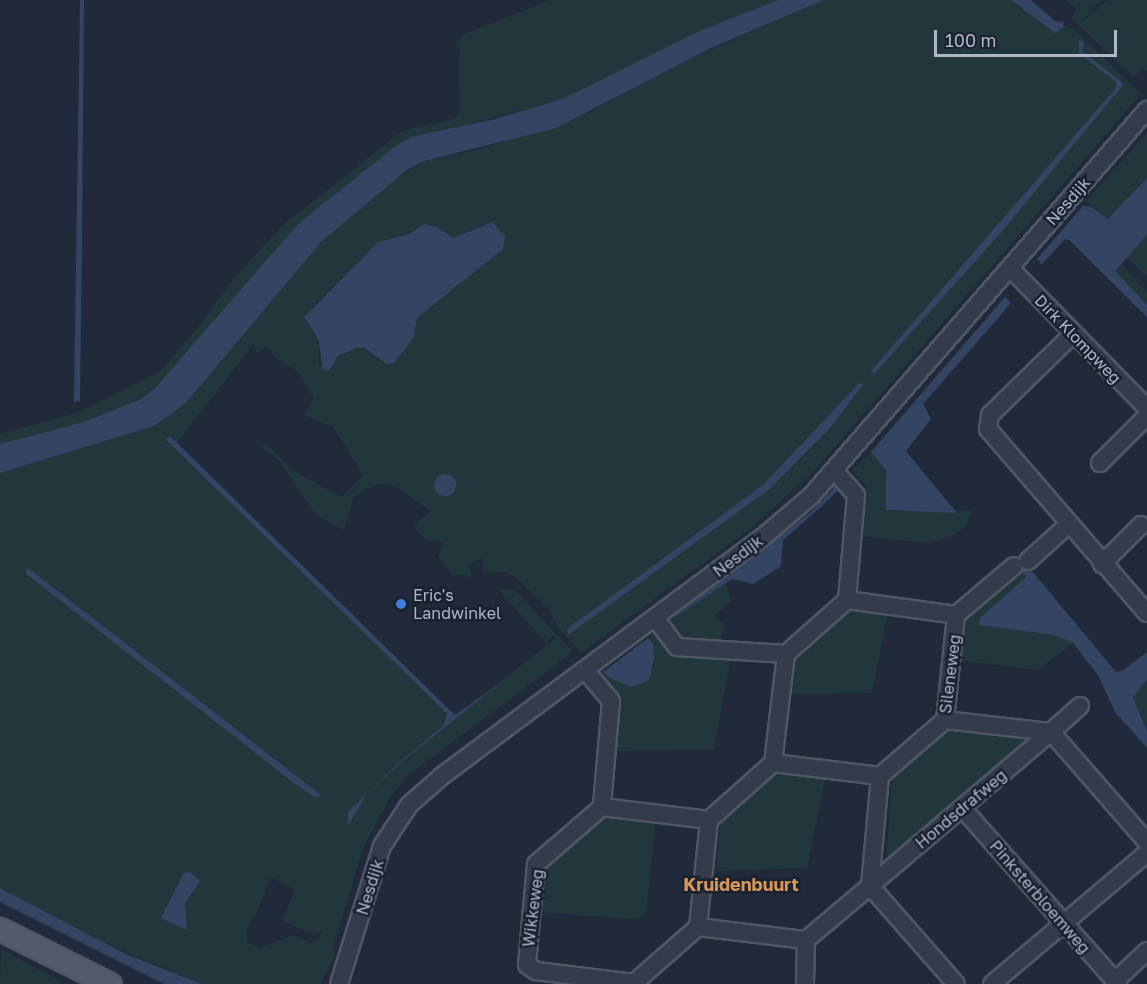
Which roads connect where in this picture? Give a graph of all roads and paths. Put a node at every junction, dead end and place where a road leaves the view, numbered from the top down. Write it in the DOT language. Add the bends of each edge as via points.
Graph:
graph roads {
  1 [pos="1147,110"];
  2 [pos="1010,268"];
  3 [pos="1073,334"];
  4 [pos="1147,408"];
  5 [pos="1147,416"];
  6 [pos="1100,463"];
  7 [pos="835,472"];
  8 [pos="1069,524"];
  9 [pos="1141,525"];
  10 [pos="1102,564"];
  11 [pos="848,600"];
  12 [pos="1147,613"];
  13 [pos="956,615"];
  14 [pos="655,618"];
  15 [pos="786,654"];
  16 [pos="585,670"];
  17 [pos="1080,706"];
  18 [pos="945,720"];
  19 [pos="1051,732"];
  20 [pos="773,762"];
  21 [pos="880,776"];
  22 [pos="602,807"];
  23 [pos="963,808"];
  24 [pos="709,820"];
  25 [pos="1147,842"];
  26 [pos="1147,853"];
  27 [pos="870,886"];
  28 [pos="1063,925"];
  29 [pos="698,927"];
  30 [pos="0,929"];
  31 [pos="806,940"];
  32 [pos="1147,951"];
  33 [pos="1117,982"];
  34 [pos="634,983"];
  35 [pos="110,984"];
  36 [pos="339,984"];
  37 [pos="805,984"];
  38 [pos="956,984"];
  39 [pos="992,984"];
  1 -- 2 [label="street, Nesdijk"];
  2 -- 3 [label="street, Dirk Klompweg"];
  2 -- 7 [label="street, Nesdijk"];
  3 -- 4 [label="street, Dirk Klompweg"];
  3 -- 8 [label="street" via="990,415 988,429"];
  5 -- 6 [label="street"];
  7 -- 11 [label="street" via="856,495"];
  7 -- 14 [label="street, Nesdijk" via="774,528"];
  8 -- 10 [label="street"];
  8 -- 13 [label="street"];
  9 -- 10 [label="street"];
  10 -- 12 [label="street"];
  11 -- 13 [label="street"];
  11 -- 15 [label="street"];
  13 -- 18 [label="street, Sileneweg"];
  14 -- 15 [label="street" via="677,647"];
  14 -- 16 [label="street, Nesdijk"];
  15 -- 20 [label="street"];
  16 -- 22 [label="street" via="611,701"];
  16 -- 36 [label="street, Nesdijk" via="442,776 403,812 382,846"];
  17 -- 19 [label="street, Hondsdrafweg"];
  18 -- 19 [label="street"];
  18 -- 21 [label="street, Sileneweg"];
  19 -- 23 [label="street, Hondsdrafweg"];
  19 -- 25 [label="street"];
  20 -- 21 [label="street"];
  20 -- 24 [label="street"];
  21 -- 27 [label="street"];
  22 -- 24 [label="street"];
  22 -- 34 [label="street, Wikkeweg" via="536,864 527,965 536,971"];
  23 -- 27 [label="street, Hondsdrafweg"];
  23 -- 28 [label="street, Pinksterbloemweg"];
  24 -- 29 [label="street"];
  26 -- 28 [label="street"];
  27 -- 31 [label="street"];
  27 -- 38 [label="street"];
  28 -- 33 [label="street, Pinksterbloemweg"];
  28 -- 39 [label="street"];
  29 -- 31 [label="street"];
  29 -- 34 [label="street"];
  30 -- 35 [label="main road"];
  31 -- 37 [label="street"];
  32 -- 33 [label="street"];
}
